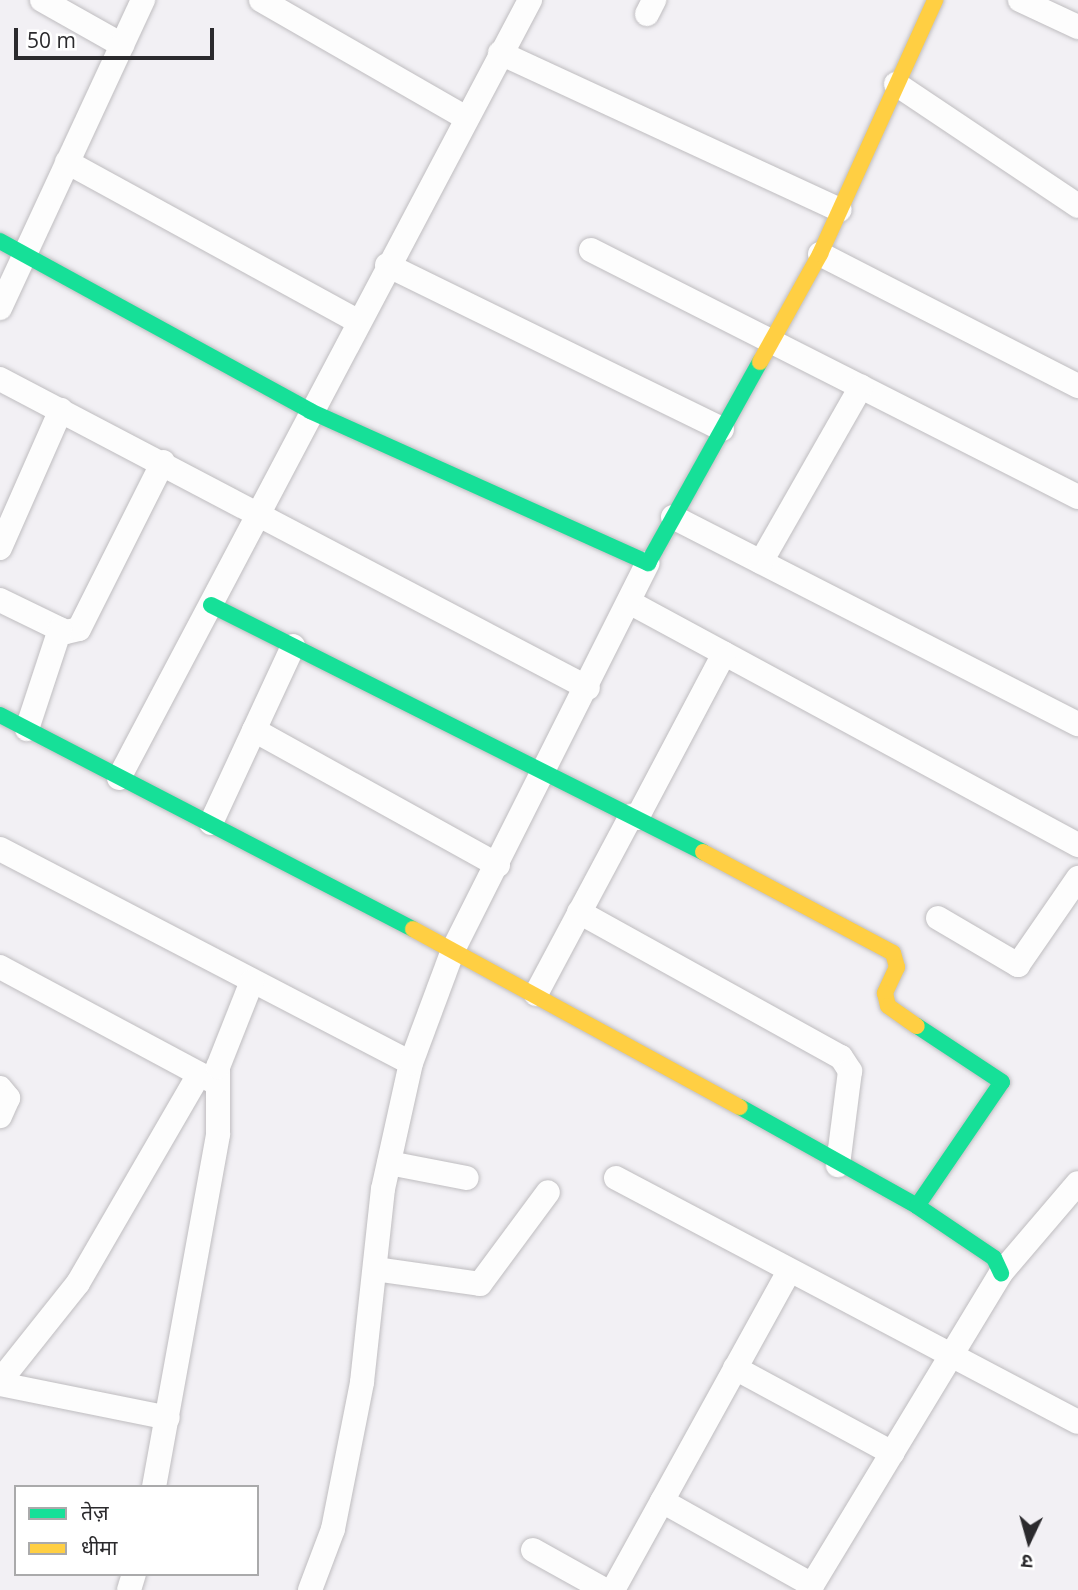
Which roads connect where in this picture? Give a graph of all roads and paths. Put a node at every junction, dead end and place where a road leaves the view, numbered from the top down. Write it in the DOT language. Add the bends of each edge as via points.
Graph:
graph roads {
  1 [pos="42,0"];
  2 [pos="143,0"];
  3 [pos="261,0"];
  4 [pos="530,0"];
  5 [pos="935,0"];
  6 [pos="1020,0"];
  7 [pos="1078,27"];
  8 [pos="122,45"];
  9 [pos="500,53"];
  10 [pos="896,84"];
  11 [pos="466,118"];
  12 [pos="67,162"];
  13 [pos="1078,206"];
  14 [pos="840,210"];
  15 [pos="0,241"];
  16 [pos="592,250"];
  17 [pos="24,254"];
  18 [pos="820,254"];
  19 [pos="387,265"];
  20 [pos="0,308"];
  21 [pos="358,321"];
  22 [pos="771,342"];
  23 [pos="0,379"];
  24 [pos="1078,386"];
  25 [pos="861,387"];
  26 [pos="61,410"];
  27 [pos="310,411"];
  28 [pos="722,429"];
  29 [pos="163,463"];
  30 [pos="1076,488"];
  31 [pos="259,511"];
  32 [pos="673,517"];
  33 [pos="0,548"];
  34 [pos="761,562"];
  35 [pos="648,563"];
  36 [pos="0,600"];
  37 [pos="629,603"];
  38 [pos="211,605"];
  39 [pos="60,629"];
  40 [pos="293,646"];
  41 [pos="724,654"];
  42 [pos="588,688"];
  43 [pos="0,715"];
  44 [pos="1078,724"];
  45 [pos="27,729"];
  46 [pos="254,730"];
  47 [pos="548,770"];
  48 [pos="119,778"];
  49 [pos="634,817"];
  50 [pos="211,823"];
  51 [pos="1078,845"];
  52 [pos="0,849"];
  53 [pos="498,865"];
  54 [pos="1078,878"];
  55 [pos="579,912"];
  56 [pos="938,918"];
  57 [pos="453,950"];
  58 [pos="0,967"];
  59 [pos="252,981"];
  60 [pos="536,994"];
  61 [pos="411,1063"];
  62 [pos="208,1078"];
  63 [pos="0,1088"];
  64 [pos="0,1116"];
  65 [pos="389,1163"];
  66 [pos="838,1165"];
  67 [pos="467,1178"];
  68 [pos="616,1178"];
  69 [pos="1078,1183"];
  70 [pos="548,1192"];
  71 [pos="917,1206"];
  72 [pos="374,1269"];
  73 [pos="789,1271"];
  74 [pos="1001,1273"];
  75 [pos="950,1356"];
  76 [pos="736,1368"];
  77 [pos="0,1383"];
  78 [pos="1074,1411"];
  79 [pos="168,1419"];
  80 [pos="892,1453"];
  81 [pos="154,1485"];
  82 [pos="662,1501"];
  83 [pos="533,1550"];
  84 [pos="811,1588"];
  85 [pos="310,1590"];
  86 [pos="605,1590"];
  87 [pos="613,1590"];
  1 -- 8 [label="street"];
  2 -- 8 [label="street"];
  3 -- 11 [label="street"];
  4 -- 9 [label="street"];
  5 -- 10 [label="street"];
  6 -- 7 [label="street"];
  8 -- 12 [label="street"];
  9 -- 11 [label="street"];
  9 -- 14 [label="street"];
  10 -- 13 [label="street"];
  10 -- 14 [label="street"];
  11 -- 19 [label="street"];
  12 -- 17 [label="street"];
  12 -- 21 [label="street"];
  14 -- 18 [label="street"];
  15 -- 17 [label="street"];
  16 -- 22 [label="street"];
  17 -- 20 [label="street"];
  17 -- 27 [label="street"];
  18 -- 22 [label="street"];
  18 -- 24 [label="street"];
  19 -- 21 [label="street"];
  19 -- 28 [label="street"];
  21 -- 27 [label="street"];
  22 -- 25 [label="street"];
  22 -- 28 [label="street"];
  23 -- 26 [label="street"];
  25 -- 30 [label="street"];
  25 -- 34 [label="street"];
  26 -- 29 [label="street"];
  26 -- 33 [label="street"];
  27 -- 31 [label="street"];
  27 -- 35 [label="street"];
  28 -- 32 [label="street"];
  29 -- 31 [label="street"];
  29 -- 39 [label="street" via="79,629"];
  31 -- 38 [label="street"];
  31 -- 42 [label="street"];
  32 -- 34 [label="street"];
  32 -- 35 [label="street"];
  34 -- 44 [label="street"];
  35 -- 37 [label="street"];
  36 -- 39 [label="street"];
  37 -- 41 [label="street"];
  37 -- 42 [label="street"];
  38 -- 40 [label="street"];
  38 -- 48 [label="street"];
  39 -- 45 [label="street"];
  40 -- 46 [label="street"];
  40 -- 47 [label="street"];
  41 -- 49 [label="street"];
  41 -- 51 [label="street"];
  42 -- 47 [label="street"];
  43 -- 45 [label="street"];
  45 -- 48 [label="street"];
  46 -- 50 [label="street"];
  46 -- 53 [label="street"];
  47 -- 49 [label="street"];
  47 -- 53 [label="street"];
  48 -- 50 [label="street"];
  49 -- 55 [label="street"];
  49 -- 71 [label="street" via="893,953 897,967 885,993 888,1006 999,1077 1001,1090"];
  50 -- 57 [label="street"];
  52 -- 59 [label="street"];
  53 -- 57 [label="street"];
  54 -- 56 [label="street" via="1018,965"];
  55 -- 60 [label="street"];
  55 -- 66 [label="street" via="841,1057 850,1071"];
  57 -- 60 [label="street"];
  57 -- 61 [label="street"];
  58 -- 62 [label="street"];
  59 -- 61 [label="street"];
  59 -- 62 [label="street"];
  60 -- 66 [label="street"];
  61 -- 65 [label="street"];
  62 -- 77 [label="street" via="78,1283"];
  62 -- 79 [label="street" via="218,1134"];
  63 -- 64 [label="street" via="8,1098"];
  65 -- 67 [label="street"];
  65 -- 72 [label="street"];
  66 -- 71 [label="street"];
  68 -- 73 [label="street"];
  69 -- 74 [label="street"];
  70 -- 72 [label="street" via="480,1284"];
  71 -- 74 [label="street" via="995,1258"];
  72 -- 85 [label="street" via="360,1395 332,1530"];
  73 -- 75 [label="street"];
  73 -- 76 [label="street"];
  74 -- 75 [label="street"];
  75 -- 78 [label="street"];
  75 -- 80 [label="street"];
  76 -- 80 [label="street"];
  76 -- 82 [label="street"];
  77 -- 79 [label="street"];
  79 -- 81 [label="street"];
  80 -- 84 [label="street"];
  82 -- 84 [label="street"];
  82 -- 87 [label="street"];
  83 -- 86 [label="street"];
}
